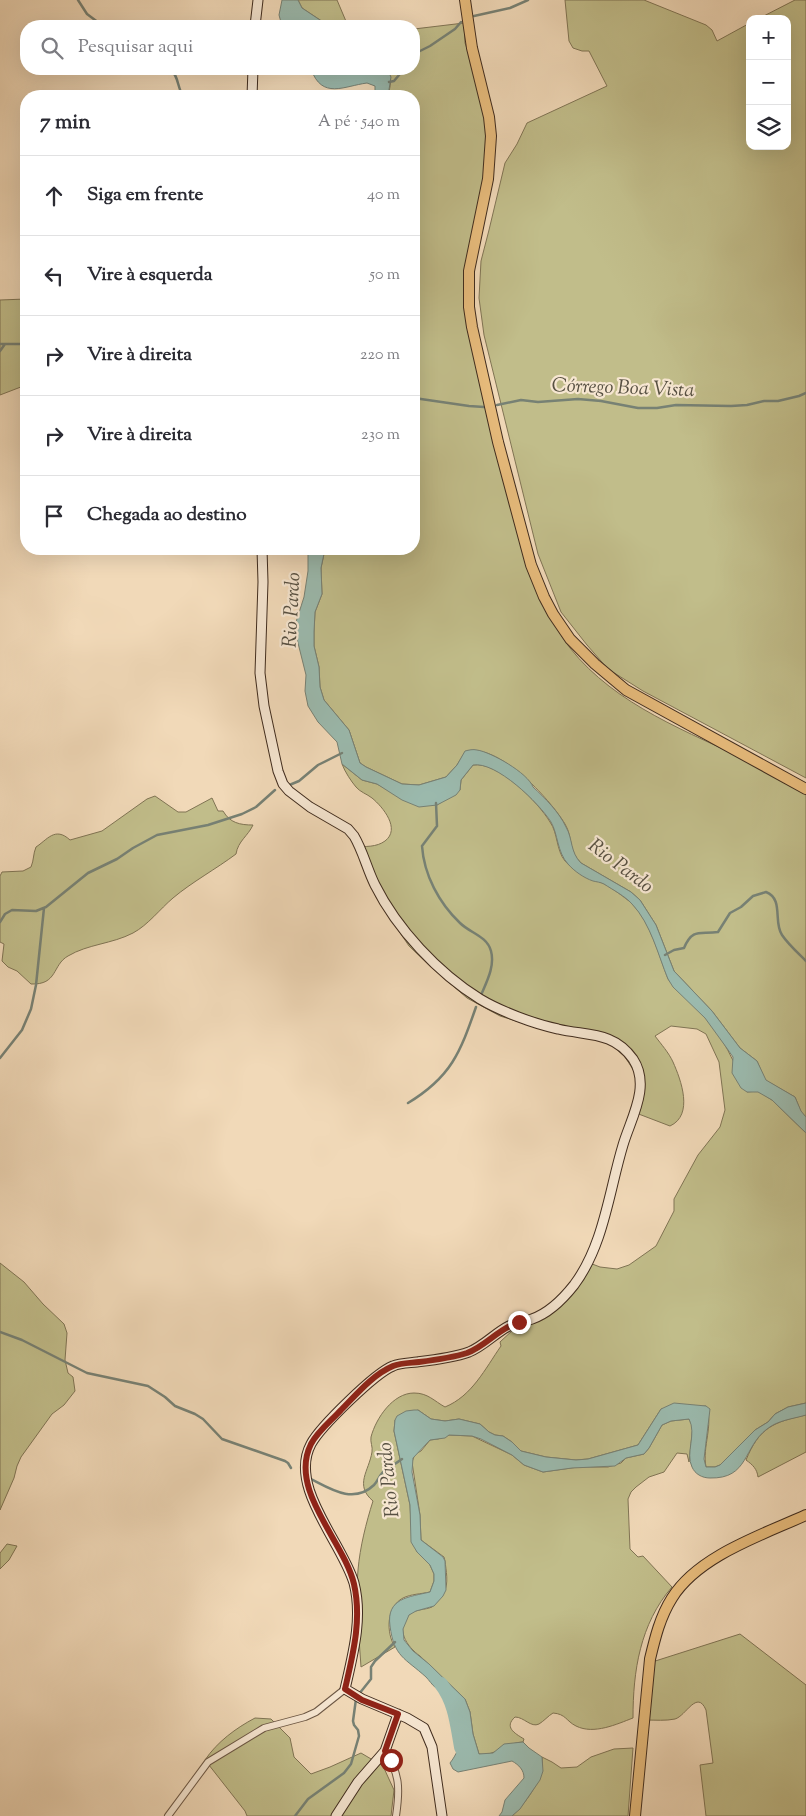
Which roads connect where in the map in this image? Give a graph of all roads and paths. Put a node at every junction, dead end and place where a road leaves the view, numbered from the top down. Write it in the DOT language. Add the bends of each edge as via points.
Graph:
graph roads {
  1 [pos="258,0"];
  2 [pos="465,3"];
  3 [pos="256,20"];
  4 [pos="253,75"];
  5 [pos="252,90"];
  6 [pos="262,555"];
  7 [pos="806,789"];
  8 [pos="806,1515"];
  9 [pos="345,1689"];
  10 [pos="398,1714"];
  11 [pos="385,1751"];
  12 [pos="168,1816"];
  13 [pos="336,1816"];
  14 [pos="396,1816"];
  15 [pos="442,1816"];
  16 [pos="635,1816"];
  1 -- 3 [label="street"];
  2 -- 7 [label="main road" via="491,136 488,179 469,271 469,307 498,442 531,565 544,597 570,639 626,690"];
  4 -- 5 [label="street"];
  6 -- 9 [label="street" via="260,673 264,706 283,784 310,807 348,829 391,912 419,947 456,981 502,1010 557,1029 610,1039 628,1054 640,1077 639,1099 623,1143 602,1225 581,1274 562,1299 542,1314 507,1327 469,1352 390,1368 371,1381 319,1433 307,1453 306,1470 314,1503 354,1582 358,1627"];
  8 -- 16 [label="main road" via="712,1560 687,1578 672,1598 662,1618 650,1659"];
  9 -- 10 [label="street"];
  9 -- 12 [label="street" via="305,1718 258,1732 208,1762"];
  10 -- 11 [label="street"];
  10 -- 15 [label="street" via="418,1723 428,1736 434,1755"];
  11 -- 13 [label="street" via="358,1782"];
  11 -- 14 [label="street" via="398,1776"];
}
